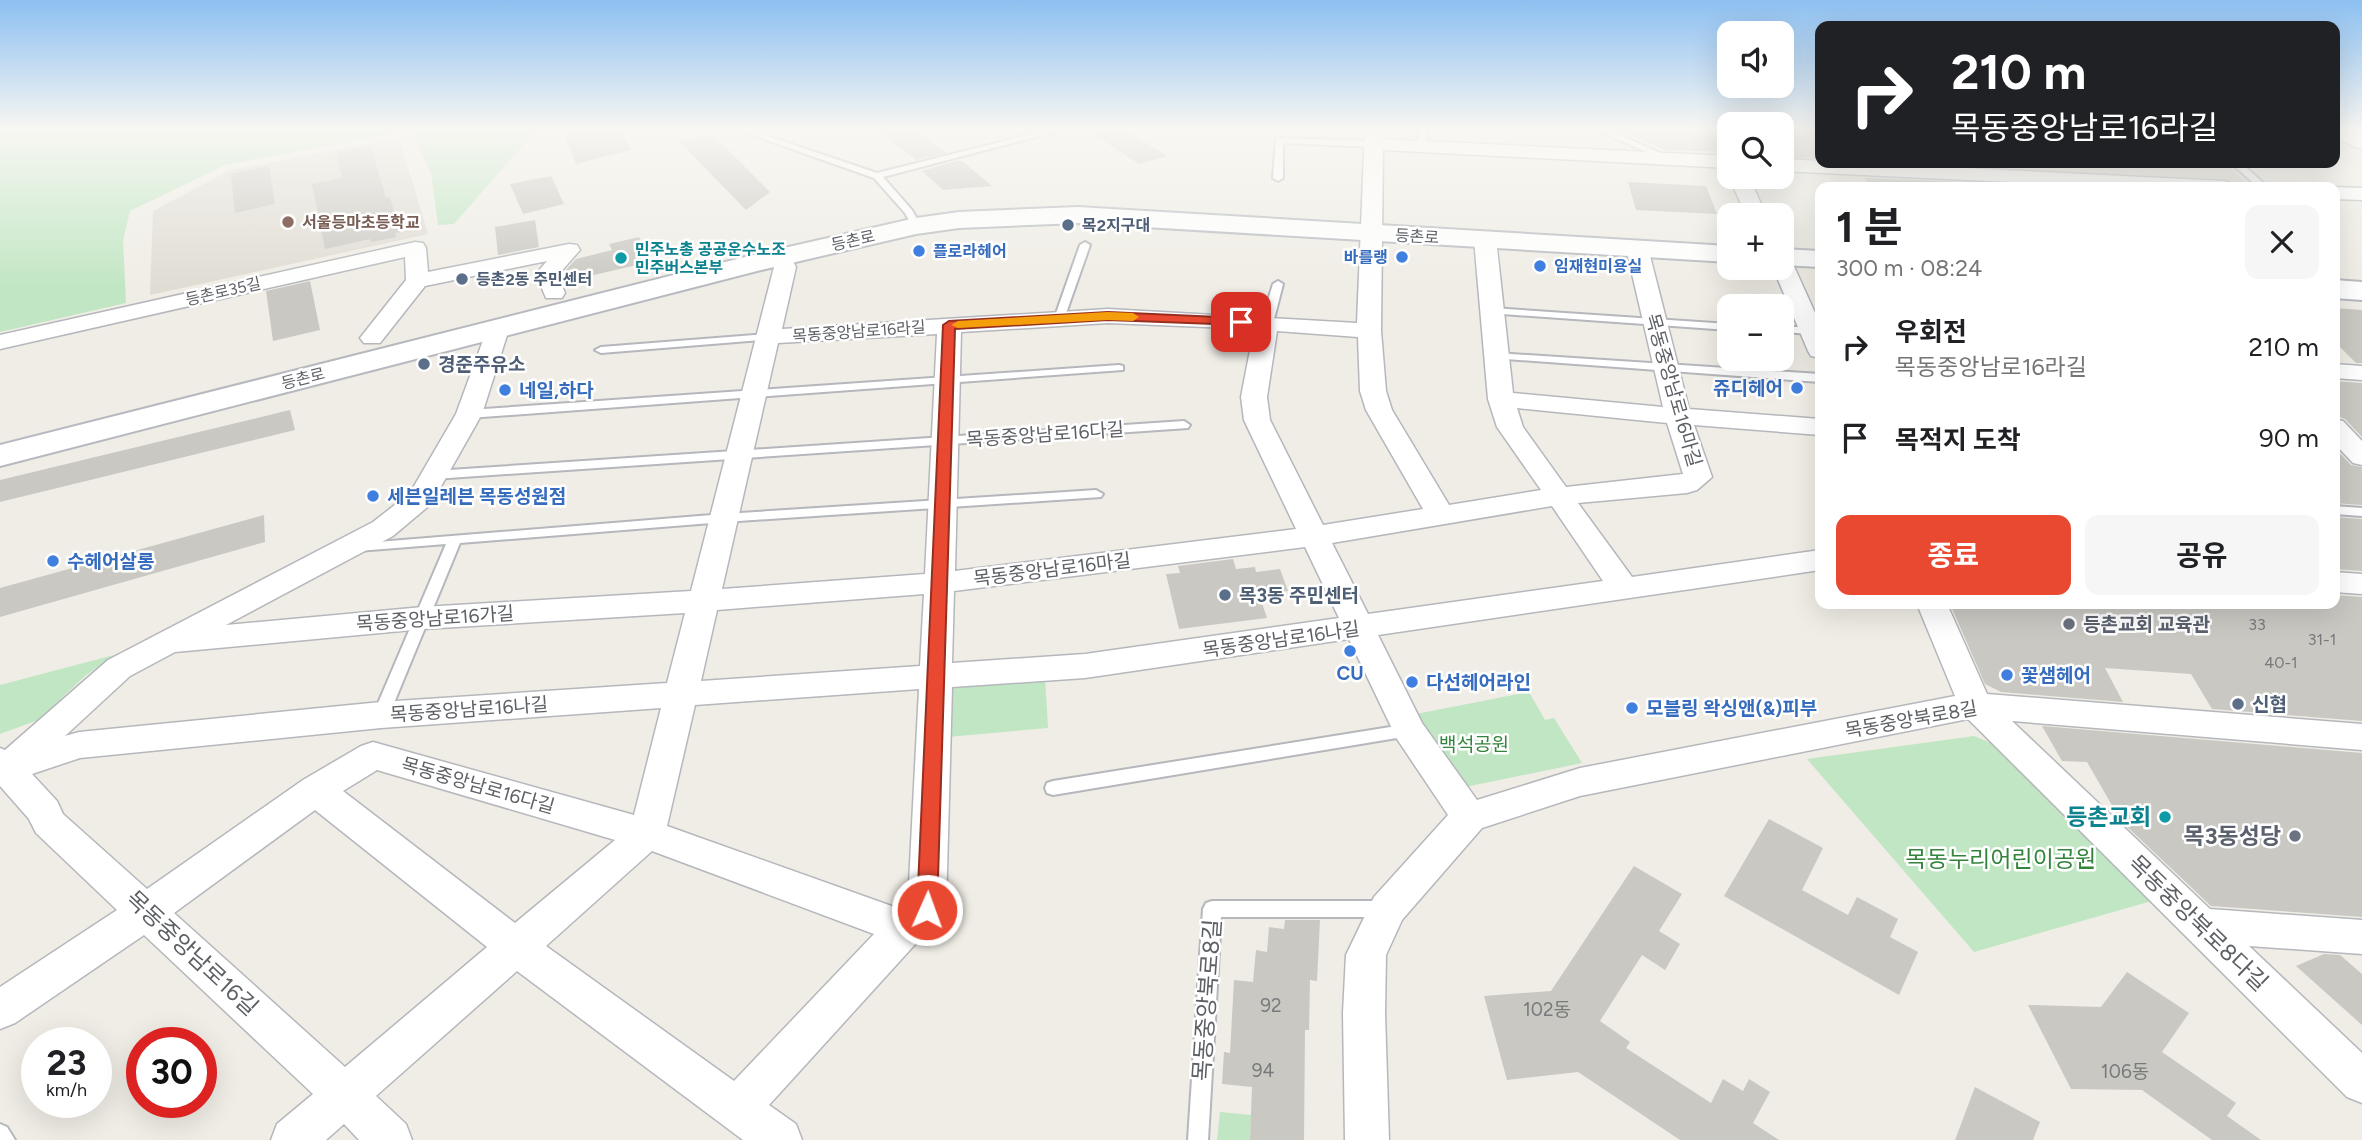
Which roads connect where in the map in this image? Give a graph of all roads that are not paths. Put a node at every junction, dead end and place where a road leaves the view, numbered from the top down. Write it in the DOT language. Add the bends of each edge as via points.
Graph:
graph roads {
  1 [pos="882,182"];
  2 [pos="1372,182"];
  3 [pos="2340,193"];
  4 [pos="2362,194"];
  5 [pos="912,219"];
  6 [pos="1370,225"];
  7 [pos="1717,238"];
  8 [pos="1485,239"];
  9 [pos="1794,242"];
  10 [pos="1815,243"];
  11 [pos="1085,245"];
  12 [pos="1637,248"];
  13 [pos="1717,253"];
  14 [pos="780,257"];
  15 [pos="1794,258"];
  16 [pos="1815,259"];
  17 [pos="2340,273"];
  18 [pos="2362,275"];
  19 [pos="1789,280"];
  20 [pos="417,281"];
  21 [pos="1278,284"];
  22 [pos="2340,289"];
  23 [pos="2362,291"];
  24 [pos="554,293"];
  25 [pos="1492,311"];
  26 [pos="1059,319"];
  27 [pos="1267,323"];
  28 [pos="1655,324"];
  29 [pos="949,325"];
  30 [pos="1717,327"];
  31 [pos="497,329"];
  32 [pos="1369,331"];
  33 [pos="1794,333"];
  34 [pos="1815,337"];
  35 [pos="372,338"];
  36 [pos="768,338"];
  37 [pos="1815,339"];
  38 [pos="0,342"];
  39 [pos="601,350"];
  40 [pos="1496,356"];
  41 [pos="1119,368"];
  42 [pos="1668,368"];
  43 [pos="2340,371"];
  44 [pos="2362,373"];
  45 [pos="1815,378"];
  46 [pos="947,380"];
  47 [pos="754,394"];
  48 [pos="1501,399"];
  49 [pos="469,414"];
  50 [pos="1678,416"];
  51 [pos="1184,425"];
  52 [pos="1815,427"];
  53 [pos="0,432"];
  54 [pos="2340,434"];
  55 [pos="944,441"];
  56 [pos="740,454"];
  57 [pos="0,456"];
  58 [pos="2340,459"];
  59 [pos="2362,459"];
  60 [pos="434,475"];
  61 [pos="1096,494"];
  62 [pos="1560,496"];
  63 [pos="942,504"];
  64 [pos="2340,510"];
  65 [pos="2362,512"];
  66 [pos="1441,516"];
  67 [pos="724,518"];
  68 [pos="1316,536"];
  69 [pos="455,540"];
  70 [pos="347,548"];
  71 [pos="1815,560"];
  72 [pos="2340,582"];
  73 [pos="939,583"];
  74 [pos="2362,584"];
  75 [pos="1623,587"];
  76 [pos="704,601"];
  77 [pos="1934,609"];
  78 [pos="423,618"];
  79 [pos="1360,628"];
  80 [pos="166,642"];
  81 [pos="936,677"];
  82 [pos="681,695"];
  83 [pos="1975,705"];
  84 [pos="381,715"];
  85 [pos="1409,730"];
  86 [pos="2362,737"];
  87 [pos="2,768"];
  88 [pos="1053,788"];
  89 [pos="317,790"];
  90 [pos="1469,817"];
  91 [pos="647,834"];
  92 [pos="1388,909"];
  93 [pos="147,911"];
  94 [pos="2200,925"];
  95 [pos="905,928"];
  96 [pos="2362,937"];
  97 [pos="516,947"];
  98 [pos="0,1010"];
  99 [pos="2362,1082"];
  100 [pos="345,1095"];
  101 [pos="738,1108"];
  102 [pos="0,1134"];
  103 [pos="5,1140"];
  104 [pos="293,1140"];
  105 [pos="390,1140"];
  106 [pos="780,1140"];
  107 [pos="1198,1140"];
  108 [pos="1367,1140"];
  1 -- 5 [label="lane"];
  2 -- 6 [label="street"];
  3 -- 4 [label="street"];
  5 -- 6 [label="main road, 등촌로" via="1078,215"];
  5 -- 14 [label="main road, 등촌로"];
  5 -- 24 [label="main road, 등촌로" via="760,242"];
  6 -- 7 [label="main road, 등촌로"];
  6 -- 8 [label="main road, 등촌로"];
  6 -- 32 [label="street"];
  8 -- 12 [label="main road, 등촌로"];
  8 -- 25 [label="street"];
  9 -- 10 [label="main road"];
  11 -- 26 [label="lane"];
  12 -- 13 [label="main road, 등촌로"];
  12 -- 28 [label="street, 목동중앙남로16마길"];
  14 -- 31 [label="main road, 등촌로"];
  14 -- 36 [label="street" via="785,267"];
  15 -- 16 [label="main road"];
  17 -- 18 [label="main road"];
  19 -- 34 [label="street"];
  20 -- 24 [label="street" via="569,250 547,274"];
  20 -- 35 [label="street"];
  20 -- 38 [label="street, 등촌로35길" via="415,248"];
  21 -- 27 [label="lane"];
  22 -- 23 [label="main road"];
  24 -- 35 [label="main road, 등촌로"];
  25 -- 28 [label="lane"];
  25 -- 40 [label="street"];
  26 -- 27 [label="street, 목동중앙남로16라길" via="1108,316"];
  26 -- 29 [label="street, 목동중앙남로16라길"];
  27 -- 32 [label="street, 목동중앙남로16라길"];
  27 -- 68 [label="street" via="1254,397 1257,420"];
  28 -- 30 [label="lane"];
  28 -- 42 [label="street, 목동중앙남로16마길"];
  29 -- 36 [label="street, 목동중앙남로16라길"];
  29 -- 46 [label="street"];
  31 -- 49 [label="street, 목동중앙남로16가길"];
  31 -- 57 [label="main road, 등촌로"];
  32 -- 66 [label="street" via="1378,410"];
  33 -- 37 [label="lane"];
  35 -- 53 [label="main road, 등촌로"];
  36 -- 39 [label="lane"];
  36 -- 47 [label="street"];
  40 -- 42 [label="lane"];
  40 -- 48 [label="street"];
  41 -- 46 [label="lane"];
  42 -- 45 [label="lane"];
  42 -- 50 [label="street, 목동중앙남로16마길"];
  43 -- 44 [label="street"];
  46 -- 47 [label="lane"];
  46 -- 55 [label="street"];
  47 -- 49 [label="lane"];
  47 -- 56 [label="street"];
  48 -- 50 [label="street"];
  48 -- 62 [label="street" via="1510,426"];
  49 -- 60 [label="street, 목동중앙남로16가길"];
  50 -- 52 [label="street"];
  50 -- 62 [label="street, 목동중앙남로16마길" via="1698,477 1694,482"];
  51 -- 55 [label="lane, 목동중앙남로16다길"];
  54 -- 59 [label="street"];
  55 -- 56 [label="lane, 목동중앙남로16다길"];
  55 -- 63 [label="street"];
  56 -- 60 [label="lane"];
  56 -- 67 [label="street"];
  58 -- 59 [label="street"];
  60 -- 70 [label="street, 목동중앙남로16가길" via="421,498 383,528"];
  61 -- 63 [label="lane"];
  62 -- 66 [label="street, 목동중앙남로16마길"];
  62 -- 75 [label="street"];
  63 -- 67 [label="lane"];
  63 -- 73 [label="street"];
  64 -- 65 [label="lane"];
  66 -- 68 [label="street, 목동중앙남로16마길"];
  67 -- 69 [label="lane, 목동중앙남로16가길"];
  67 -- 76 [label="street"];
  68 -- 73 [label="street, 목동중앙남로16마길"];
  68 -- 79 [label="street"];
  69 -- 70 [label="lane, 목동중앙남로16가길"];
  69 -- 78 [label="lane"];
  70 -- 80 [label="street, 목동중앙남로16가길"];
  71 -- 75 [label="street, 목동중앙남로16나길"];
  72 -- 74 [label="street"];
  73 -- 76 [label="street, 목동중앙남로16마길"];
  73 -- 81 [label="street"];
  75 -- 79 [label="street, 목동중앙남로16나길"];
  76 -- 78 [label="street, 목동중앙남로16가길"];
  76 -- 82 [label="street"];
  77 -- 83 [label="street"];
  78 -- 80 [label="street, 목동중앙남로16가길"];
  78 -- 84 [label="lane"];
  79 -- 81 [label="street, 목동중앙남로16나길" via="1085,666"];
  79 -- 85 [label="street"];
  80 -- 87 [label="street, 목동중앙남로16가길" via="118,668"];
  81 -- 82 [label="street, 목동중앙남로16나길"];
  81 -- 95 [label="street" via="927,910"];
  82 -- 84 [label="street, 목동중앙남로16나길"];
  82 -- 91 [label="street"];
  83 -- 86 [label="street, 목동중앙북로8길"];
  83 -- 90 [label="street, 목동중앙북로8길" via="1580,782"];
  83 -- 94 [label="street, 목동중앙북로8다길"];
  84 -- 87 [label="street, 목동중앙남로16나길" via="79,745"];
  85 -- 88 [label="lane"];
  85 -- 90 [label="street"];
  87 -- 93 [label="street, 목동중앙남로16길" via="44,811 49,823"];
  89 -- 91 [label="street, 목동중앙남로16다길" via="373,754"];
  89 -- 93 [label="street, 목동중앙남로16다길"];
  89 -- 97 [label="street"];
  90 -- 92 [label="street"];
  91 -- 95 [label="street, 목동중앙남로16다길"];
  91 -- 97 [label="street"];
  92 -- 107 [label="lane, 목동중앙북로8길" via="1212,909"];
  92 -- 108 [label="street" via="1366,955"];
  93 -- 98 [label="street, 목동중앙남로16다길"];
  93 -- 100 [label="street, 목동중앙남로16길"];
  94 -- 96 [label="street"];
  94 -- 99 [label="street, 목동중앙북로8다길"];
  95 -- 101 [label="street"];
  97 -- 100 [label="street"];
  97 -- 101 [label="street"];
  100 -- 104 [label="street"];
  100 -- 105 [label="street, 목동중앙남로16길"];
  101 -- 106 [label="street"];
  102 -- 103 [label="lane"];
}
